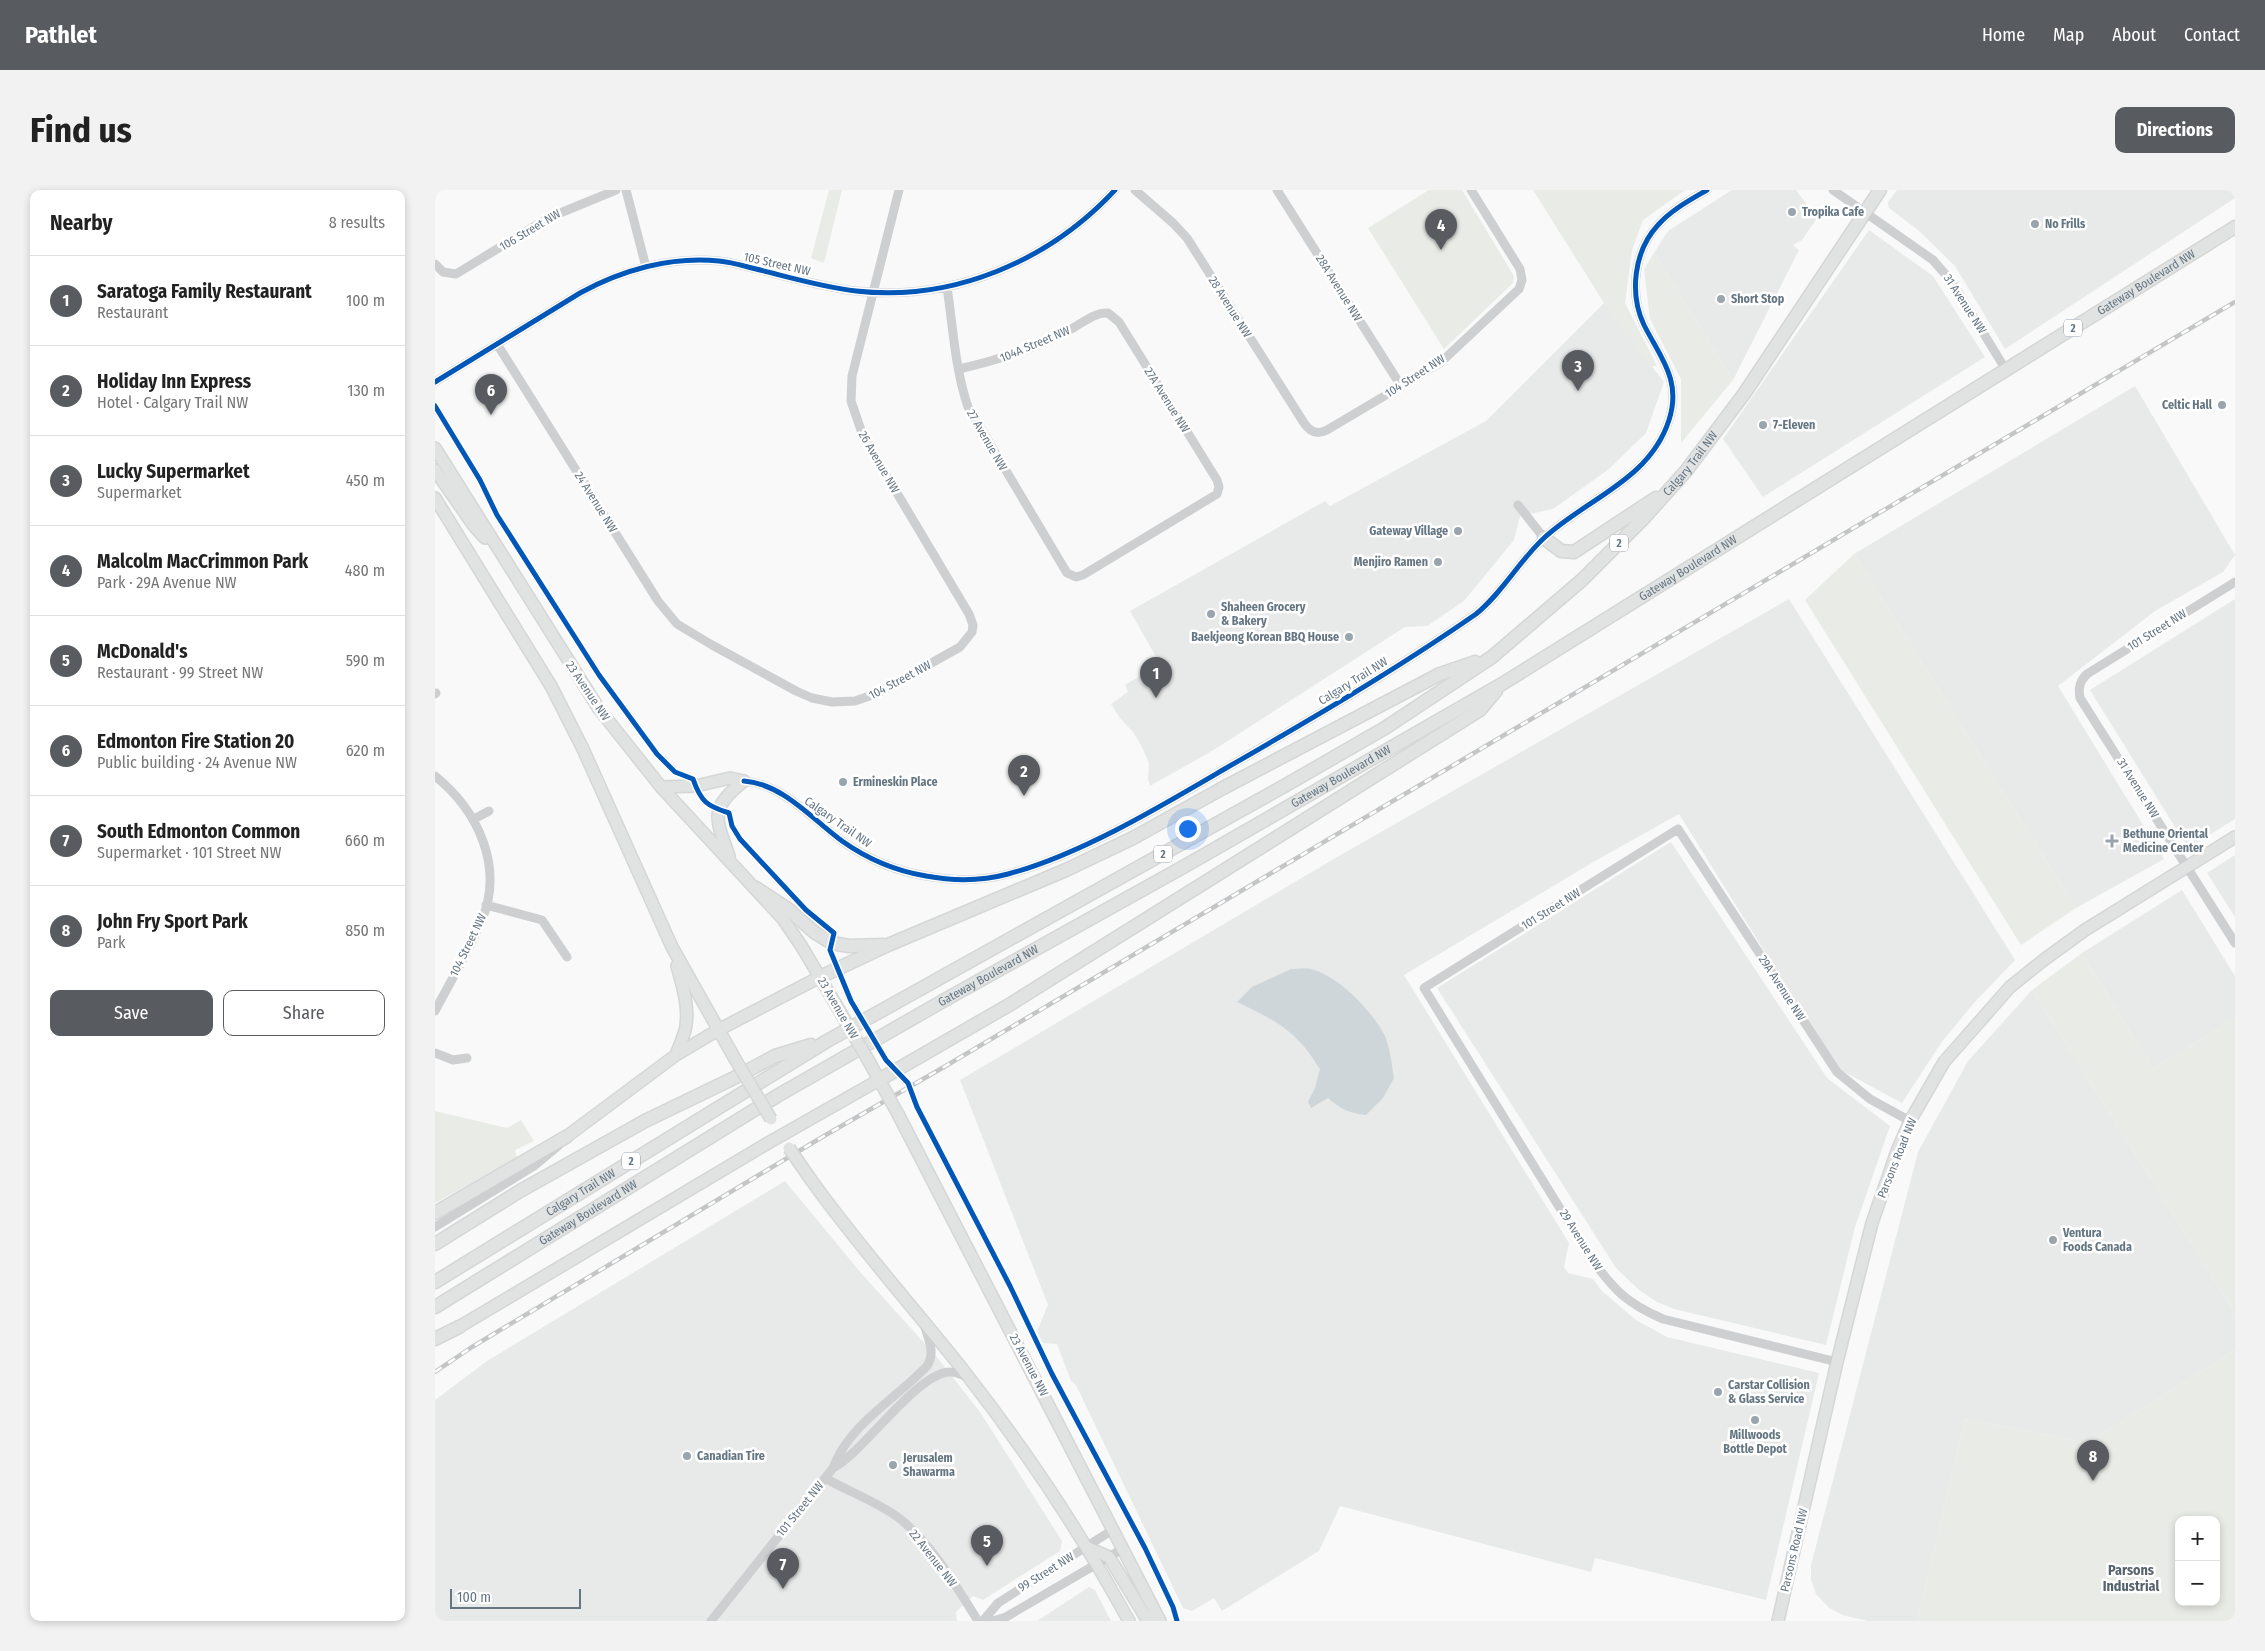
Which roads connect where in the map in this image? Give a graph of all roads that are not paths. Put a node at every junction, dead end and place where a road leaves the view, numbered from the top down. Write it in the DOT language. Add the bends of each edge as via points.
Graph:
graph roads {
  1 [pos="615,190"];
  2 [pos="626,190"];
  3 [pos="899,190"];
  4 [pos="1115,190"];
  5 [pos="1135,190"];
  6 [pos="1277,190"];
  7 [pos="1471,190"];
  8 [pos="1707,190"];
  9 [pos="1833,190"];
  10 [pos="1880,190"];
  11 [pos="1865,212"];
  12 [pos="2235,227"];
  13 [pos="435,264"];
  14 [pos="645,267"];
  15 [pos="947,287"];
  16 [pos="873,293"];
  17 [pos="1108,313"];
  18 [pos="497,344"];
  19 [pos="959,369"];
  20 [pos="2006,370"];
  21 [pos="435,382"];
  22 [pos="1401,386"];
  23 [pos="1315,433"];
  24 [pos="435,448"];
  25 [pos="435,470"];
  26 [pos="1671,488"];
  27 [pos="435,498"];
  28 [pos="1518,505"];
  29 [pos="1544,538"];
  30 [pos="505,560"];
  31 [pos="1071,576"];
  32 [pos="2235,582"];
  33 [pos="972,632"];
  34 [pos="711,645"];
  35 [pos="1492,657"];
  36 [pos="2081,682"];
  37 [pos="1502,684"];
  38 [pos="435,776"];
  39 [pos="744,781"];
  40 [pos="661,787"];
  41 [pos="489,811"];
  42 [pos="474,819"];
  43 [pos="1678,829"];
  44 [pos="2235,837"];
  45 [pos="730,860"];
  46 [pos="2187,867"];
  47 [pos="756,888"];
  48 [pos="486,905"];
  49 [pos="2235,943"];
  50 [pos="888,945"];
  51 [pos="672,947"];
  52 [pos="567,957"];
  53 [pos="820,977"];
  54 [pos="1424,988"];
  55 [pos="435,1011"];
  56 [pos="718,1030"];
  57 [pos="827,1041"];
  58 [pos="435,1053"];
  59 [pos="676,1055"];
  60 [pos="467,1058"];
  61 [pos="879,1080"];
  62 [pos="1911,1121"];
  63 [pos="781,1136"];
  64 [pos="566,1137"];
  65 [pos="435,1213"];
  66 [pos="435,1228"];
  67 [pos="435,1244"];
  68 [pos="435,1282"];
  69 [pos="435,1307"];
  70 [pos="923,1319"];
  71 [pos="459,1327"];
  72 [pos="435,1339"];
  73 [pos="435,1344"];
  74 [pos="1837,1362"];
  75 [pos="969,1378"];
  76 [pos="833,1468"];
  77 [pos="825,1478"];
  78 [pos="1114,1529"];
  79 [pos="1086,1547"];
  80 [pos="1124,1548"];
  81 [pos="1109,1557"];
  82 [pos="1097,1564"];
  83 [pos="720,1617"];
  84 [pos="711,1621"];
  85 [pos="977,1621"];
  86 [pos="983,1621"];
  87 [pos="993,1621"];
  88 [pos="1129,1621"];
  89 [pos="1148,1621"];
  90 [pos="1160,1621"];
  91 [pos="1778,1621"];
  1 -- 13 [label="street, 106 Street NW" via="561,211 461,272 447,274"];
  2 -- 14 [label="street"];
  3 -- 16 [label="street, 26 Avenue NW"];
  4 -- 15 [label="street, 105 Street NW" via="1077,226 1034,254 989,275"];
  5 -- 23 [label="street, 28 Avenue NW" via="1187,238 1304,423"];
  6 -- 22 [label="street, 28A Avenue NW"];
  7 -- 22 [label="street, 104 Street NW" via="1517,263 1522,280 1516,292 1441,363"];
  8 -- 29 [label="street, Calgary Trail NW" via="1658,225 1643,249 1636,274 1636,297 1641,317 1665,361 1672,386 1672,408 1665,432 1649,455 1623,481"];
  9 -- 11 [label="street"];
  10 -- 11 [label="highway, Calgary Trail NW / 2"];
  11 -- 20 [label="street, 31 Avenue NW" via="1922,251 1948,277"];
  11 -- 26 [label="highway, Calgary Trail NW / 2" via="1745,394"];
  12 -- 20 [label="highway, Gateway Boulevard NW / 2"];
  14 -- 16 [label="street, 105 Street NW" via="681,260 720,260"];
  14 -- 18 [label="street, 105 Street NW" via="592,286"];
  15 -- 16 [label="street, 105 Street NW"];
  15 -- 19 [label="street, 27 Avenue NW"];
  16 -- 33 [label="street, 26 Avenue NW" via="852,376 853,410 863,436 969,614"];
  17 -- 19 [label="street, 104A Street NW" via="1096,315 1019,353"];
  17 -- 31 [label="street, 27A Avenue NW" via="1119,322 1217,480 1218,490 1212,499 1083,575"];
  18 -- 21 [label="street, 105 Street NW"];
  18 -- 34 [label="street, 24 Avenue NW" via="664,610 677,624"];
  19 -- 31 [label="street, 27 Avenue NW" via="964,395 974,419 1064,570"];
  20 -- 37 [label="highway, Gateway Boulevard NW / 2"];
  22 -- 23 [label="street, 104 Street NW" via="1327,430"];
  24 -- 30 [label="main road, 23 Avenue NW"];
  25 -- 30 [label="main road" via="474,526"];
  26 -- 29 [label="highway" via="1574,552 1561,551"];
  26 -- 35 [label="highway, Calgary Trail NW / 2" via="1571,590"];
  27 -- 51 [label="main road" via="551,686"];
  28 -- 29 [label="street"];
  29 -- 39 [label="street, Calgary Trail NW" via="1485,607 1431,644 1174,798 1108,833 1028,868 998,876 959,879 923,876 895,868 844,842 769,787"];
  30 -- 40 [label="main road, 23 Avenue NW" via="599,709"];
  32 -- 36 [label="street, 101 Street NW" via="2091,671"];
  33 -- 34 [label="street, 104 Street NW" via="960,647 889,687 865,698 843,702 804,695"];
  35 -- 50 [label="highway" via="1440,674 1083,862"];
  35 -- 57 [label="highway, Calgary Trail NW / 2" via="1385,728 1303,776"];
  36 -- 46 [label="street, 31 Avenue NW" via="2081,698"];
  37 -- 61 [label="highway" via="1480,710 1009,1004"];
  37 -- 69 [label="highway, Gateway Boulevard NW / 2" via="785,1092"];
  38 -- 42 [label="street, 104 Street NW" via="458,796"];
  39 -- 40 [label="main road" via="731,778 695,786"];
  39 -- 45 [label="main road" via="723,799 717,816"];
  40 -- 45 [label="main road, 23 Avenue NW"];
  41 -- 42 [label="street"];
  42 -- 48 [label="street, 104 Street NW" via="487,858 489,883"];
  43 -- 54 [label="street, 101 Street NW"];
  43 -- 62 [label="street, 29A Avenue NW" via="1837,1072 1870,1099"];
  44 -- 46 [label="main road, Parsons Road NW"];
  45 -- 47 [label="main road, 23 Avenue NW"];
  46 -- 49 [label="street, 31 Avenue NW"];
  46 -- 62 [label="main road, Parsons Road NW" via="2073,939 2010,987 1944,1062"];
  47 -- 50 [label="highway" via="832,942 849,946"];
  47 -- 53 [label="main road, 23 Avenue NW" via="793,934"];
  48 -- 52 [label="street" via="543,920"];
  48 -- 55 [label="street, 104 Street NW" via="481,922"];
  50 -- 53 [label="highway"];
  51 -- 56 [label="main road"];
  51 -- 59 [label="main road" via="685,995 686,1012 686,1026"];
  53 -- 56 [label="main road"];
  53 -- 61 [label="main road, 23 Avenue NW, bridge"];
  54 -- 74 [label="street, 29 Avenue NW" via="1590,1257 1621,1296 1663,1319"];
  56 -- 59 [label="main road"];
  56 -- 63 [label="main road, bridge"];
  57 -- 67 [label="highway" via="775,1056 645,1121"];
  57 -- 68 [label="highway, Calgary Trail NW / 2"];
  58 -- 60 [label="street" via="453,1060"];
  59 -- 64 [label="main road"];
  61 -- 63 [label="main road"];
  61 -- 78 [label="main road, 23 Avenue NW, bridge"];
  62 -- 74 [label="main road, Parsons Road NW" via="1872,1223"];
  63 -- 70 [label="main road, bridge" via="830,1207"];
  63 -- 71 [label="main road"];
  64 -- 65 [label="highway"];
  64 -- 66 [label="street" via="534,1166"];
  70 -- 75 [label="main road"];
  70 -- 76 [label="street, 101 Street NW" via="931,1351 930,1362 863,1424 838,1455"];
  71 -- 72 [label="highway"];
  71 -- 73 [label="street"];
  74 -- 91 [label="main road, Parsons Road NW"];
  75 -- 76 [label="street, 101 Street NW" via="950,1372 935,1376 899,1406 845,1462"];
  75 -- 79 [label="main road"];
  76 -- 77 [label="street, 101 Street NW"];
  77 -- 83 [label="street, 101 Street NW"];
  77 -- 85 [label="street, 22 Avenue NW" via="883,1508 908,1526 948,1575"];
  78 -- 79 [label="street, 99 Street NW"];
  78 -- 80 [label="main road, 23 Avenue NW"];
  79 -- 81 [label="main road"];
  79 -- 82 [label="main road"];
  79 -- 86 [label="street, 99 Street NW" via="998,1603"];
  80 -- 81 [label="street, 99 Street NW"];
  80 -- 90 [label="main road, 23 Avenue NW"];
  81 -- 82 [label="street, 99 Street NW"];
  81 -- 89 [label="main road"];
  82 -- 87 [label="street, 99 Street NW" via="1006,1617"];
  82 -- 88 [label="main road"];
  83 -- 84 [label="street, 101 Street NW"];
}
